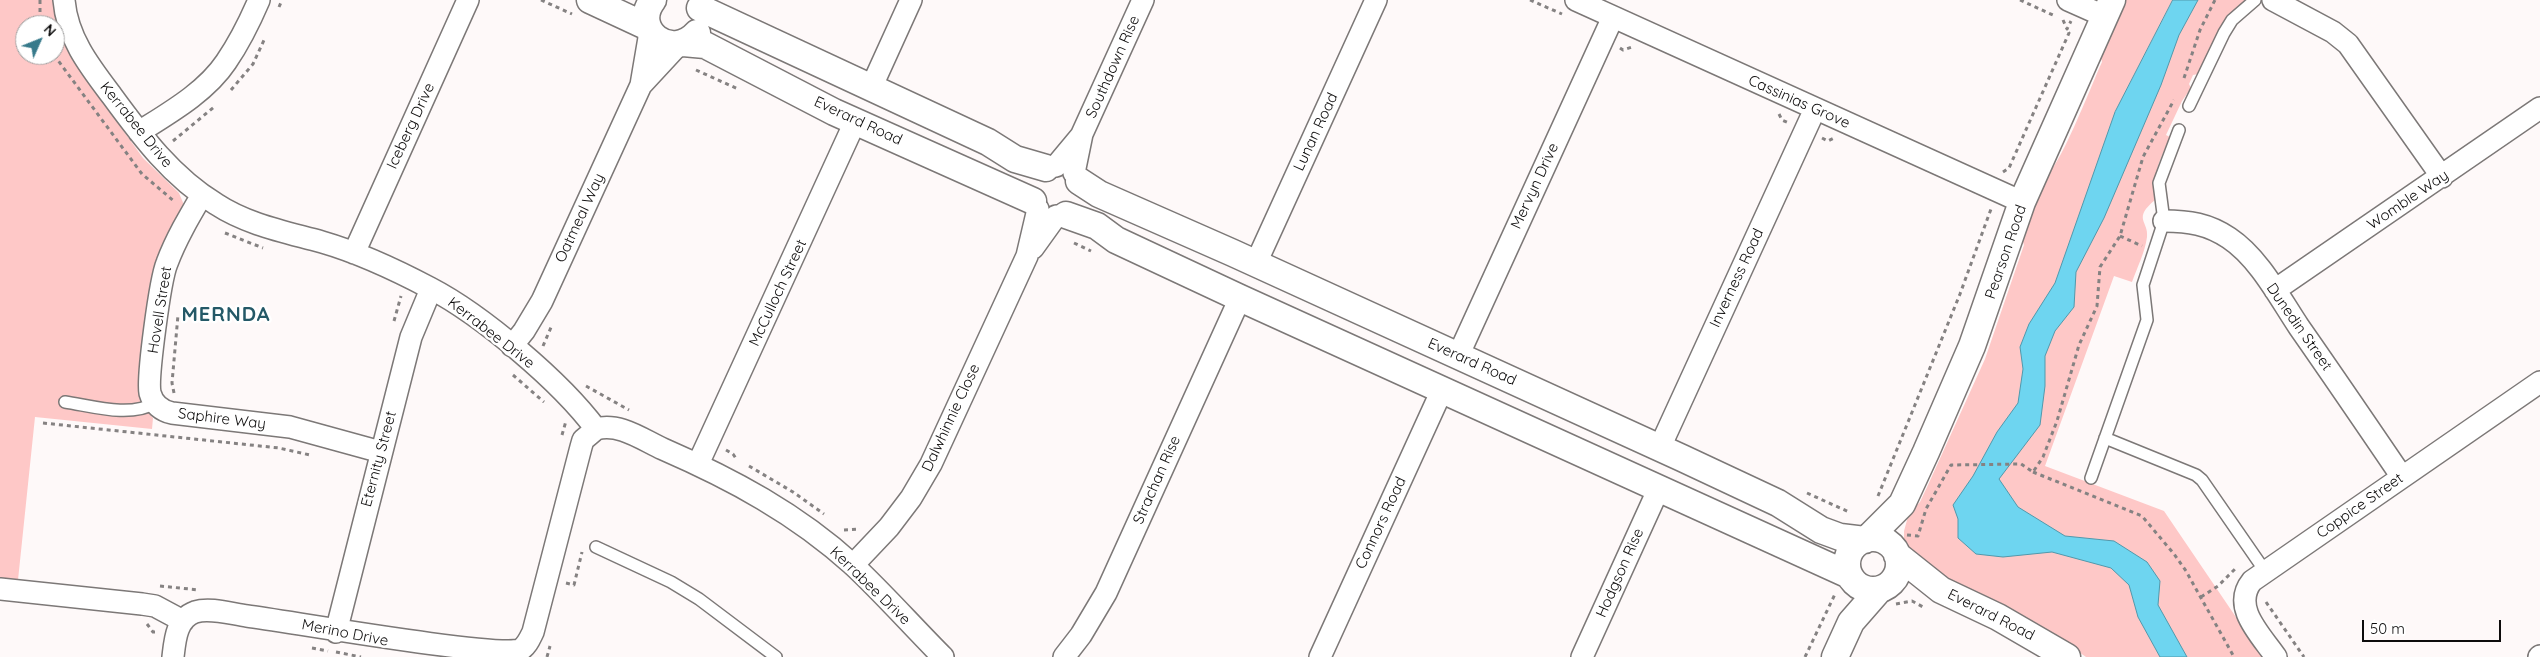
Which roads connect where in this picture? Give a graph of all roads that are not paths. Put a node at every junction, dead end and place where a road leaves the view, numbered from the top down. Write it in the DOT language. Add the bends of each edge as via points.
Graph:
graph roads {
  1 [pos="64,0"];
  2 [pos="259,0"];
  3 [pos="468,0"];
  4 [pos="590,0"];
  5 [pos="653,0"];
  6 [pos="911,0"];
  7 [pos="1143,0"];
  8 [pos="1376,0"];
  9 [pos="1576,0"];
  10 [pos="2068,0"];
  11 [pos="2255,0"];
  12 [pos="2273,0"];
  13 [pos="697,3"];
  14 [pos="2108,8"];
  15 [pos="1613,17"];
  16 [pos="649,29"];
  17 [pos="681,44"];
  18 [pos="641,85"];
  19 [pos="871,88"];
  20 [pos="2189,106"];
  21 [pos="2540,108"];
  22 [pos="1815,109"];
  23 [pos="855,122"];
  24 [pos="2179,130"];
  25 [pos="140,132"];
  26 [pos="1064,172"];
  27 [pos="2442,177"];
  28 [pos="202,195"];
  29 [pos="2022,202"];
  30 [pos="1052,216"];
  31 [pos="2164,221"];
  32 [pos="354,253"];
  33 [pos="1256,263"];
  34 [pos="432,289"];
  35 [pos="2275,290"];
  36 [pos="1240,298"];
  37 [pos="1356,310"];
  38 [pos="518,338"];
  39 [pos="1340,343"];
  40 [pos="1458,356"];
  41 [pos="2540,382"];
  42 [pos="1442,390"];
  43 [pos="65,402"];
  44 [pos="155,402"];
  45 [pos="596,429"];
  46 [pos="2105,438"];
  47 [pos="1660,447"];
  48 [pos="381,452"];
  49 [pos="698,464"];
  50 [pos="2402,477"];
  51 [pos="2091,478"];
  52 [pos="1659,488"];
  53 [pos="1902,504"];
  54 [pos="1866,539"];
  55 [pos="596,547"];
  56 [pos="1898,547"];
  57 [pos="853,565"];
  58 [pos="2265,571"];
  59 [pos="1859,588"];
  60 [pos="0,589"];
  61 [pos="1935,599"];
  62 [pos="183,621"];
  63 [pos="336,632"];
  64 [pos="173,657"];
  65 [pos="776,657"];
  66 [pos="943,657"];
  67 [pos="1064,657"];
  68 [pos="1320,657"];
  69 [pos="1582,657"];
  70 [pos="1835,657"];
  71 [pos="2067,657"];
  72 [pos="2276,657"];
  1 -- 25 [label="street, Kerrabee Drive" via="66,20 88,64"];
  2 -- 25 [label="street" via="235,47 216,74"];
  3 -- 32 [label="street, Iceberg Drive"];
  4 -- 16 [label="street"];
  5 -- 16 [label="street" via="647,10"];
  6 -- 19 [label="street"];
  7 -- 26 [label="street, Southdown Rise"];
  8 -- 33 [label="street, Lunan Road"];
  9 -- 15 [label="street, Cassinias Grove"];
  10 -- 14 [label="street"];
  11 -- 20 [label="lane" via="2232,20"];
  12 -- 27 [label="street" via="2348,44"];
  13 -- 17 [label="street" via="700,25 696,33"];
  13 -- 19 [label="street, Everard Road"];
  14 -- 29 [label="street, Pearson Road"];
  15 -- 22 [label="street, Cassinias Grove"];
  15 -- 40 [label="street, Mervyn Drive"];
  16 -- 17 [label="street, Everard Road" via="663,42"];
  16 -- 18 [label="street, Oatmeal Way"];
  17 -- 18 [label="street, Oatmeal Way"];
  17 -- 23 [label="street, Everard Road" via="705,45"];
  18 -- 38 [label="street, Oatmeal Way" via="542,301"];
  19 -- 26 [label="street, Everard Road" via="988,142 1015,159"];
  21 -- 27 [label="street, Womble Way"];
  22 -- 29 [label="street, Cassinias Grove"];
  22 -- 47 [label="street, Inverness Road"];
  23 -- 30 [label="street, Everard Road"];
  23 -- 49 [label="street, McCulloch Street"];
  24 -- 31 [label="lane" via="2159,182"];
  25 -- 28 [label="street, Kerrabee Drive" via="178,177"];
  26 -- 30 [label="street" via="1081,197 1073,210"];
  26 -- 30 [label="street" via="1034,178 1031,194"];
  26 -- 33 [label="street, Everard Road" via="1098,194"];
  27 -- 35 [label="street, Womble Way"];
  28 -- 32 [label="street, Kerrabee Drive" via="249,221"];
  28 -- 44 [label="street, Hovell Street" via="178,236 160,291 150,386"];
  29 -- 53 [label="street, Pearson Road" via="1972,346"];
  30 -- 36 [label="street, Everard Road" via="1097,226 1116,240"];
  30 -- 57 [label="street, Dalwhinnie Close" via="1027,256 931,464 911,498"];
  31 -- 35 [label="street, Dunedin Street" via="2196,222 2229,238 2250,257"];
  31 -- 46 [label="lane" via="2143,285 2147,320"];
  32 -- 34 [label="street, Kerrabee Drive"];
  33 -- 37 [label="street, Everard Road"];
  34 -- 38 [label="street, Kerrabee Drive"];
  34 -- 48 [label="street, Eternity Street" via="411,337"];
  35 -- 50 [label="street, Dunedin Street"];
  36 -- 39 [label="street, Everard Road"];
  36 -- 67 [label="street, Strachan Rise" via="1106,593 1094,616"];
  37 -- 39 [label="street"];
  37 -- 40 [label="street, Everard Road"];
  38 -- 45 [label="street, Kerrabee Drive"];
  39 -- 42 [label="street, Everard Road"];
  40 -- 47 [label="street, Everard Road"];
  41 -- 50 [label="street, Coppice Street"];
  42 -- 52 [label="street, Everard Road"];
  42 -- 68 [label="street, Connors Road"];
  43 -- 44 [label="lane" via="130,410 144,409"];
  44 -- 48 [label="street, Saphire Way" via="166,412 290,427"];
  45 -- 49 [label="street, Kerrabee Drive" via="609,427 620,430"];
  45 -- 63 [label="street, Merino Drive" via="581,447 532,632 524,648 511,654 496,654"];
  46 -- 51 [label="lane"];
  46 -- 58 [label="lane" via="2196,475"];
  47 -- 54 [label="street, Everard Road" via="1778,503 1821,530 1840,537"];
  48 -- 63 [label="street, Eternity Street"];
  49 -- 57 [label="street, Kerrabee Drive" via="774,504"];
  50 -- 58 [label="street, Coppice Street"];
  52 -- 59 [label="street, Everard Road"];
  52 -- 69 [label="street, Hodgson Rise"];
  53 -- 54 [label="street, Pearson Road"];
  53 -- 56 [label="street, Pearson Road"];
  54 -- 56 [label="street" via="1884,540"];
  54 -- 59 [label="street" via="1851,550 1848,558"];
  55 -- 65 [label="lane" via="671,582 699,599"];
  56 -- 59 [label="street" via="1895,579"];
  56 -- 61 [label="street, Everard Road"];
  57 -- 66 [label="street, Kerrabee Drive"];
  58 -- 72 [label="street, Coppice Street" via="2247,587 2243,602"];
  59 -- 61 [label="street, Everard Road" via="1907,586"];
  59 -- 70 [label="street" via="1851,622"];
  60 -- 62 [label="street" via="142,604 163,609"];
  61 -- 71 [label="street, Everard Road" via="1998,617"];
  62 -- 63 [label="street, Merino Drive" via="194,612 210,611"];
  62 -- 64 [label="street" via="176,634"];
}
